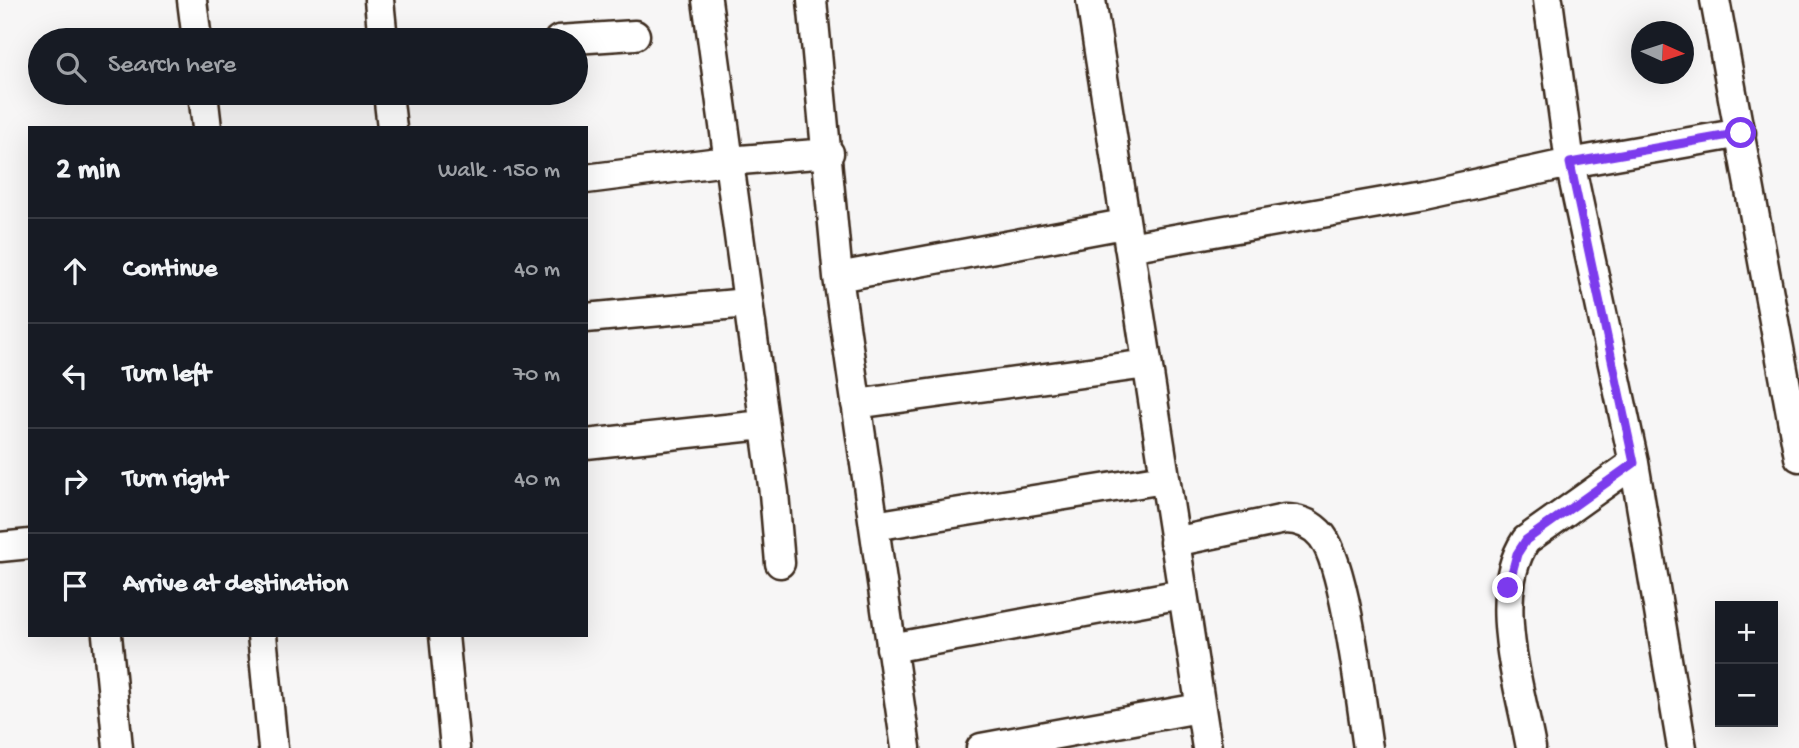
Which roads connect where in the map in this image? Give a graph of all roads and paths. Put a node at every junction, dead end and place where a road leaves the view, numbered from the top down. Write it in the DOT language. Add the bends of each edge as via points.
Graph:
graph roads {
  1 [pos="192,0"];
  2 [pos="379,0"];
  3 [pos="707,0"];
  4 [pos="812,0"];
  5 [pos="1091,0"];
  6 [pos="1548,0"];
  7 [pos="1715,0"];
  8 [pos="196,28"];
  9 [pos="382,28"];
  10 [pos="635,35"];
  11 [pos="588,38"];
  12 [pos="204,105"];
  13 [pos="389,105"];
  14 [pos="207,126"];
  15 [pos="392,126"];
  16 [pos="1741,133"];
  17 [pos="829,153"];
  18 [pos="727,161"];
  19 [pos="1570,163"];
  20 [pos="588,179"];
  21 [pos="1126,236"];
  22 [pos="838,277"];
  23 [pos="747,303"];
  24 [pos="588,318"];
  25 [pos="1147,364"];
  26 [pos="856,404"];
  27 [pos="763,425"];
  28 [pos="588,444"];
  29 [pos="1799,457"];
  30 [pos="1634,463"];
  31 [pos="1164,479"];
  32 [pos="874,526"];
  33 [pos="1174,542"];
  34 [pos="28,544"];
  35 [pos="0,547"];
  36 [pos="780,564"];
  37 [pos="1182,594"];
  38 [pos="107,637"];
  39 [pos="262,637"];
  40 [pos="444,637"];
  41 [pos="891,648"];
  42 [pos="1199,708"];
  43 [pos="118,748"];
  44 [pos="273,748"];
  45 [pos="455,748"];
  46 [pos="906,748"];
  47 [pos="981,748"];
  48 [pos="1207,748"];
  49 [pos="1368,748"];
  50 [pos="1531,748"];
  51 [pos="1682,748"];
  1 -- 8 [label="street"];
  2 -- 9 [label="street"];
  3 -- 18 [label="street"];
  4 -- 17 [label="street"];
  5 -- 21 [label="street"];
  6 -- 19 [label="street"];
  7 -- 16 [label="street"];
  10 -- 11 [label="street"];
  12 -- 14 [label="street"];
  13 -- 15 [label="street"];
  16 -- 19 [label="street"];
  16 -- 29 [label="street"];
  17 -- 18 [label="street"];
  17 -- 22 [label="street"];
  18 -- 20 [label="street"];
  18 -- 23 [label="street"];
  19 -- 21 [label="street" via="1424,195"];
  19 -- 30 [label="street"];
  21 -- 22 [label="street"];
  21 -- 25 [label="street"];
  22 -- 26 [label="street"];
  23 -- 24 [label="street"];
  23 -- 27 [label="street"];
  25 -- 26 [label="street"];
  25 -- 31 [label="street"];
  26 -- 32 [label="street"];
  27 -- 28 [label="street"];
  27 -- 36 [label="street"];
  30 -- 50 [label="street" via="1526,540 1511,570 1507,606"];
  30 -- 51 [label="street"];
  31 -- 32 [label="street"];
  31 -- 33 [label="street"];
  32 -- 41 [label="street"];
  33 -- 37 [label="street"];
  33 -- 49 [label="street" via="1284,519 1301,519 1321,535 1340,584"];
  34 -- 35 [label="street"];
  37 -- 41 [label="street"];
  37 -- 42 [label="street"];
  38 -- 43 [label="street"];
  39 -- 44 [label="street"];
  40 -- 45 [label="street"];
  41 -- 46 [label="street"];
  42 -- 47 [label="street"];
  42 -- 48 [label="street"];
}
